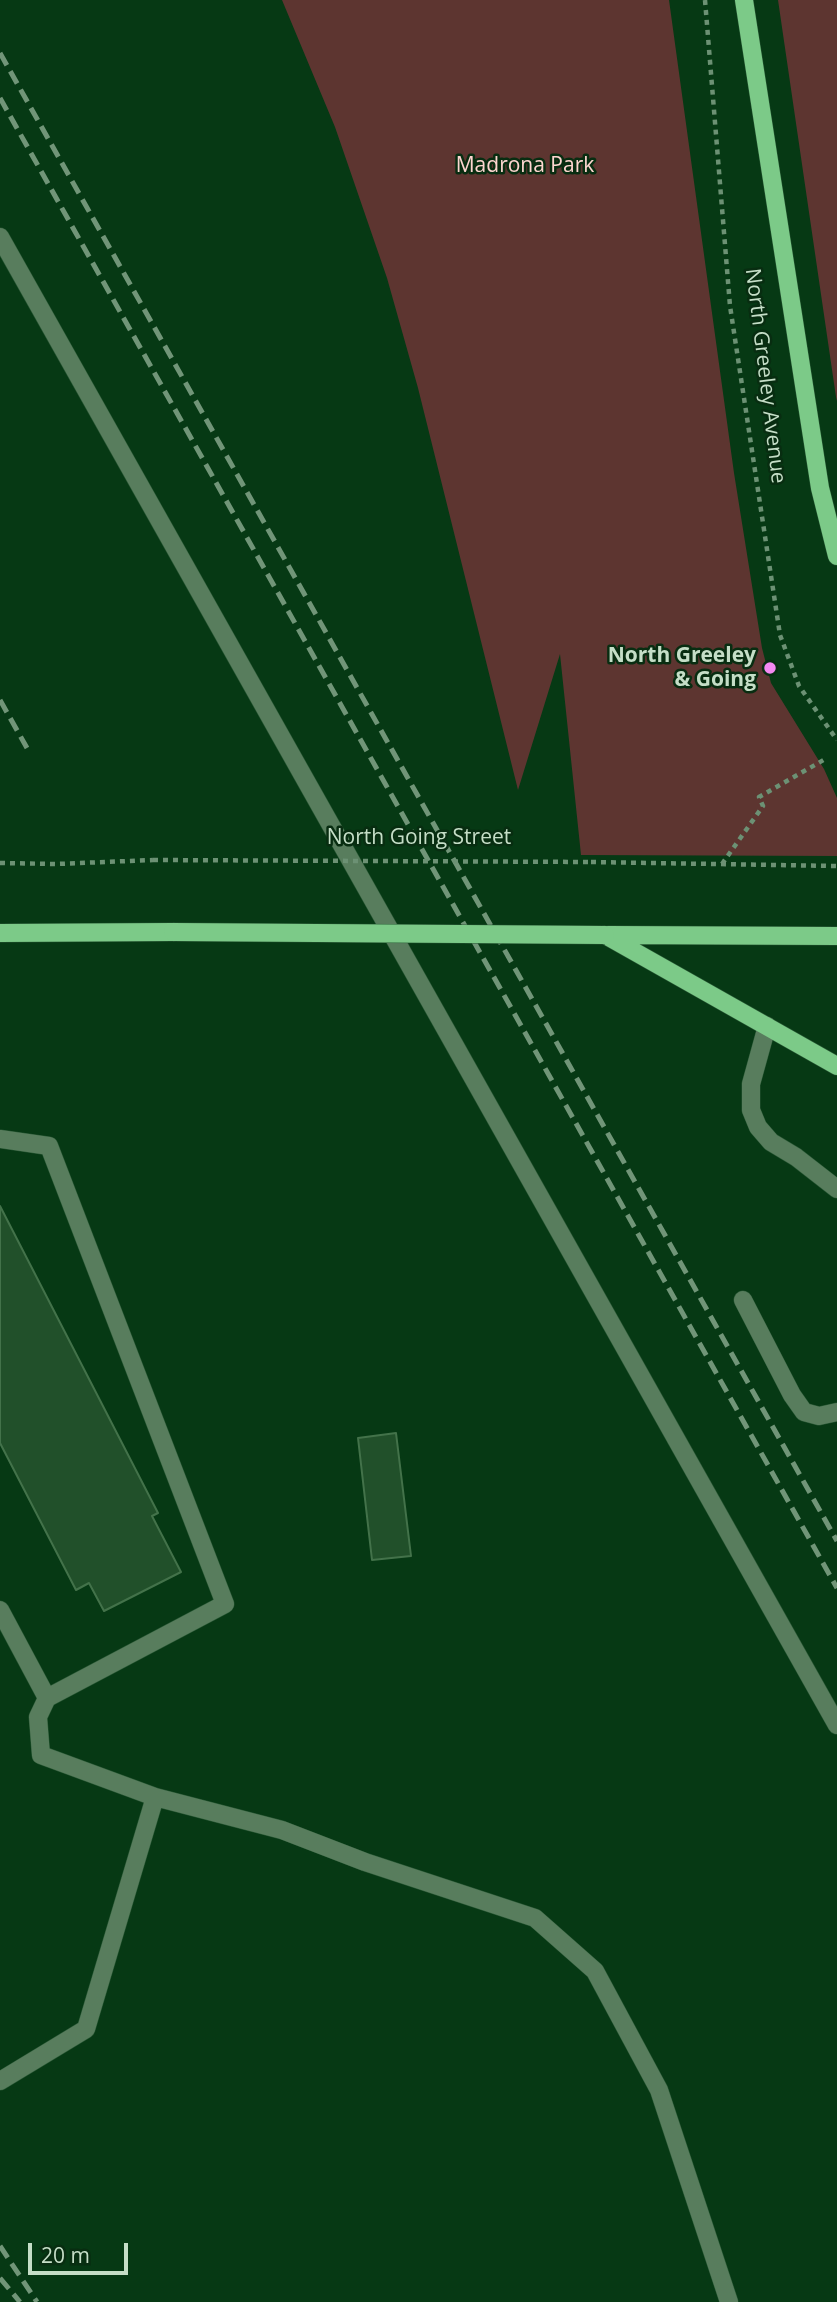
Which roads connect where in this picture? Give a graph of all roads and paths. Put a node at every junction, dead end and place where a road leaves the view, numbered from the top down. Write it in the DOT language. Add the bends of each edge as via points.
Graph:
graph roads {
  1 [pos="705,0"];
  2 [pos="744,0"];
  3 [pos="0,236"];
  4 [pos="837,556"];
  5 [pos="837,740"];
  6 [pos="827,758"];
  7 [pos="0,863"];
  8 [pos="722,864"];
  9 [pos="837,866"];
  10 [pos="0,933"];
  11 [pos="605,934"];
  12 [pos="837,936"];
  13 [pos="767,1026"];
  14 [pos="837,1066"];
  15 [pos="0,1139"];
  16 [pos="837,1189"];
  17 [pos="743,1300"];
  18 [pos="837,1412"];
  19 [pos="0,1610"];
  20 [pos="47,1698"];
  21 [pos="837,1725"];
  22 [pos="155,1797"];
  23 [pos="0,2081"];
  24 [pos="729,2302"];
  1 -- 5 [label="path, North Greeley Avenue" via="730,306 780,635 799,686"];
  2 -- 4 [label="main road, North Greeley Avenue" via="820,488"];
  3 -- 21 [label="lane"];
  6 -- 8 [label="path" via="759,797 763,806"];
  7 -- 8 [label="path, North Going Street, bridge"];
  8 -- 9 [label="path, North Going Street"];
  10 -- 11 [label="main road, bridge"];
  11 -- 12 [label="main road"];
  11 -- 13 [label="main road"];
  13 -- 14 [label="main road"];
  13 -- 16 [label="lane" via="751,1084 751,1110 758,1127 771,1142"];
  15 -- 20 [label="lane" via="48,1146 225,1604"];
  17 -- 18 [label="lane" via="804,1412 819,1416"];
  19 -- 20 [label="lane"];
  20 -- 22 [label="lane" via="38,1717 41,1755"];
  22 -- 23 [label="lane" via="86,2029"];
  22 -- 24 [label="lane" via="282,1830 535,1918 595,1971 659,2090"];
}
